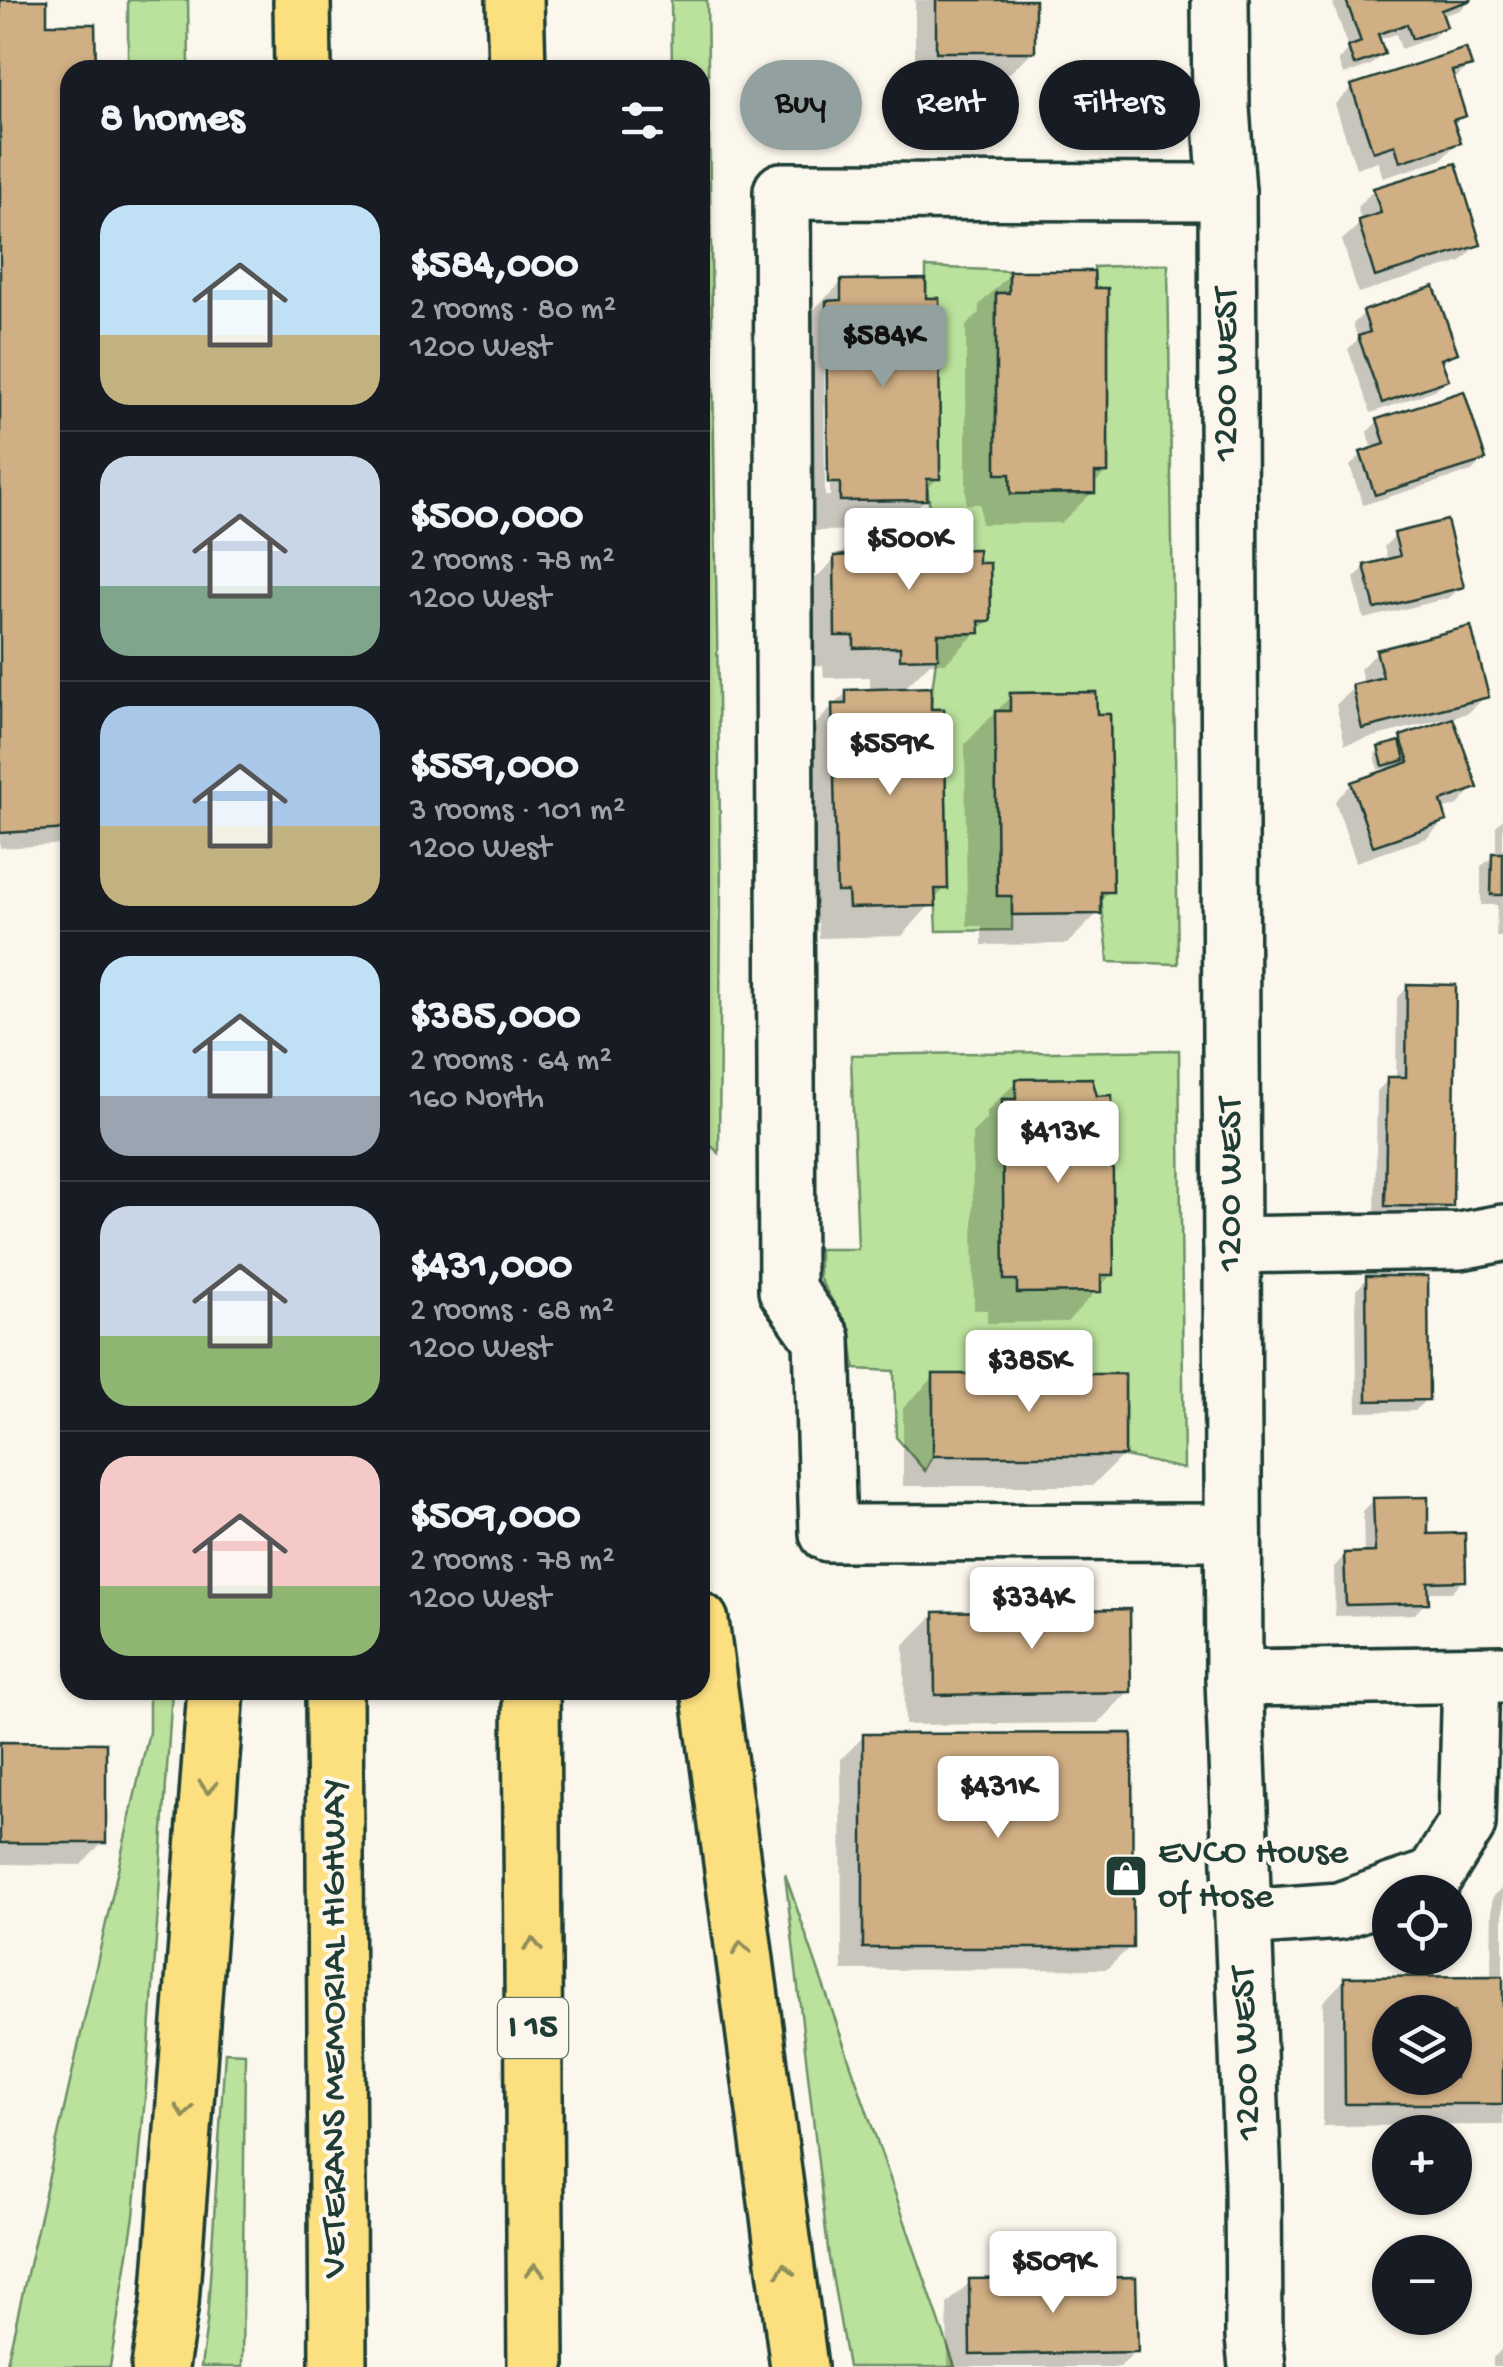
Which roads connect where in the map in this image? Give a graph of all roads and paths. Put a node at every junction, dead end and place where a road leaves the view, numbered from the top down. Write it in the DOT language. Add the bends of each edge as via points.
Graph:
graph roads {
  1 [pos="302,0"];
  2 [pos="516,0"];
  3 [pos="1220,0"];
  4 [pos="303,60"];
  5 [pos="516,60"];
  6 [pos="1227,192"];
  7 [pos="1503,1234"];
  8 [pos="1232,1245"];
  9 [pos="1234,1532"];
  10 [pos="1487,1675"];
  11 [pos="1234,1678"];
  12 [pos="215,1700"];
  13 [pos="334,1700"];
  14 [pos="530,1700"];
  15 [pos="710,1700"];
  16 [pos="1485,1824"];
  17 [pos="1435,1875"];
  18 [pos="1372,1900"];
  19 [pos="1244,1918"];
  20 [pos="160,2367"];
  21 [pos="338,2367"];
  22 [pos="536,2367"];
  23 [pos="799,2367"];
  24 [pos="1257,2367"];
  1 -- 4 [label="highway"];
  2 -- 5 [label="highway"];
  3 -- 6 [label="street, 1200 WEST"];
  6 -- 8 [label="street, 1200 WEST"];
  6 -- 9 [label="street" via="782,190 787,1290 822,1340 828,1533"];
  7 -- 8 [label="street" via="1460,1241"];
  8 -- 9 [label="street, 1200 WEST"];
  9 -- 11 [label="street, 1200 WEST"];
  10 -- 11 [label="street"];
  10 -- 16 [label="street"];
  11 -- 19 [label="street, 1200 WEST"];
  12 -- 20 [label="highway, one-way"];
  13 -- 21 [label="highway, VETERANS MEMORIAL HIGHWAY"];
  22 -- 14 [label="highway, I 15, one-way"];
  23 -- 15 [label="highway, one-way"];
  16 -- 17 [label="street"];
  18 -- 19 [label="street" via="1339,1911"];
  19 -- 24 [label="street, 1200 WEST"];
}
